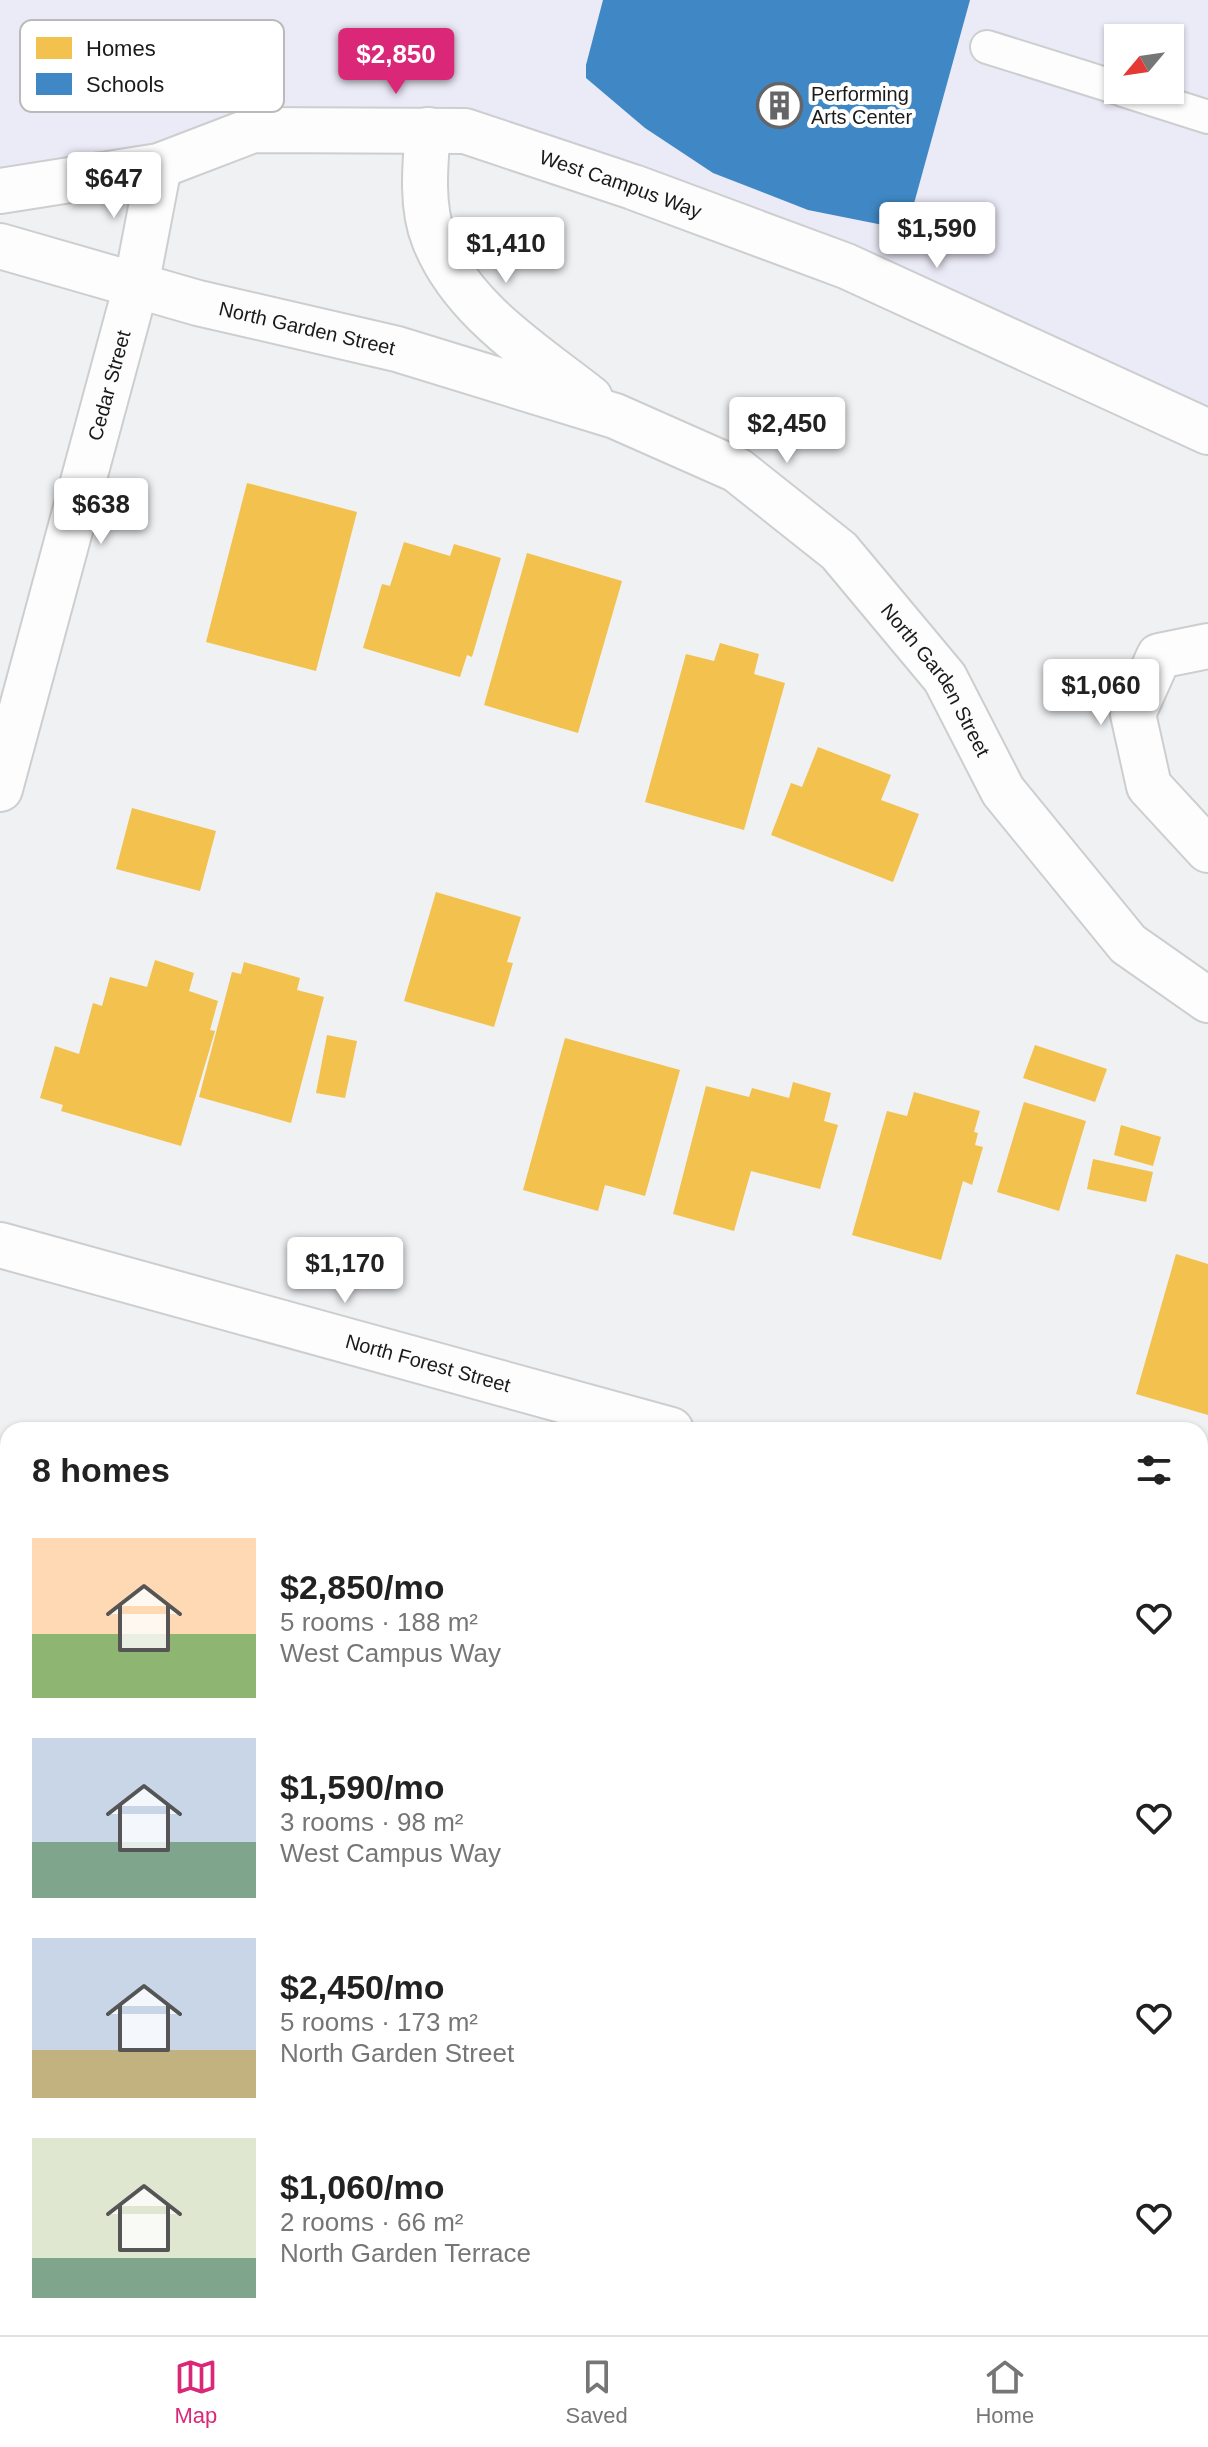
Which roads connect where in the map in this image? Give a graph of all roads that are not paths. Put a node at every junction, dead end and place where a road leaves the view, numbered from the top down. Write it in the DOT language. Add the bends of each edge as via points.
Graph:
graph roads {
  1 [pos="987,47"];
  2 [pos="1104,84"];
  3 [pos="1167,104"];
  4 [pos="1208,117"];
  5 [pos="428,130"];
  6 [pos="159,166"];
  7 [pos="0,191"];
  8 [pos="0,246"];
  9 [pos="136,286"];
  10 [pos="615,416"];
  11 [pos="1208,432"];
  12 [pos="1208,646"];
  13 [pos="0,789"];
  14 [pos="1208,850"];
  15 [pos="1208,1000"];
  16 [pos="0,1245"];
  17 [pos="642,1422"];
  1 -- 2 [label="lane"];
  3 -- 4 [label="lane"];
  5 -- 6 [label="street, West Campus Way" via="253,130"];
  5 -- 10 [label="street, North Garden Street" via="424,183 433,238 463,292 514,339"];
  5 -- 11 [label="street, West Campus Way" via="465,131 846,266"];
  6 -- 7 [label="street, West Campus Way"];
  6 -- 9 [label="street, Cedar Street"];
  8 -- 9 [label="street, North Garden Street"];
  9 -- 10 [label="street, North Garden Street" via="397,349"];
  9 -- 13 [label="street, Cedar Street"];
  10 -- 15 [label="street, North Garden Street" via="737,470 839,551 945,678 1003,791 1128,944"];
  12 -- 14 [label="street" via="1159,656 1133,714 1149,786"];
  16 -- 17 [label="street, North Forest Street"];
}
